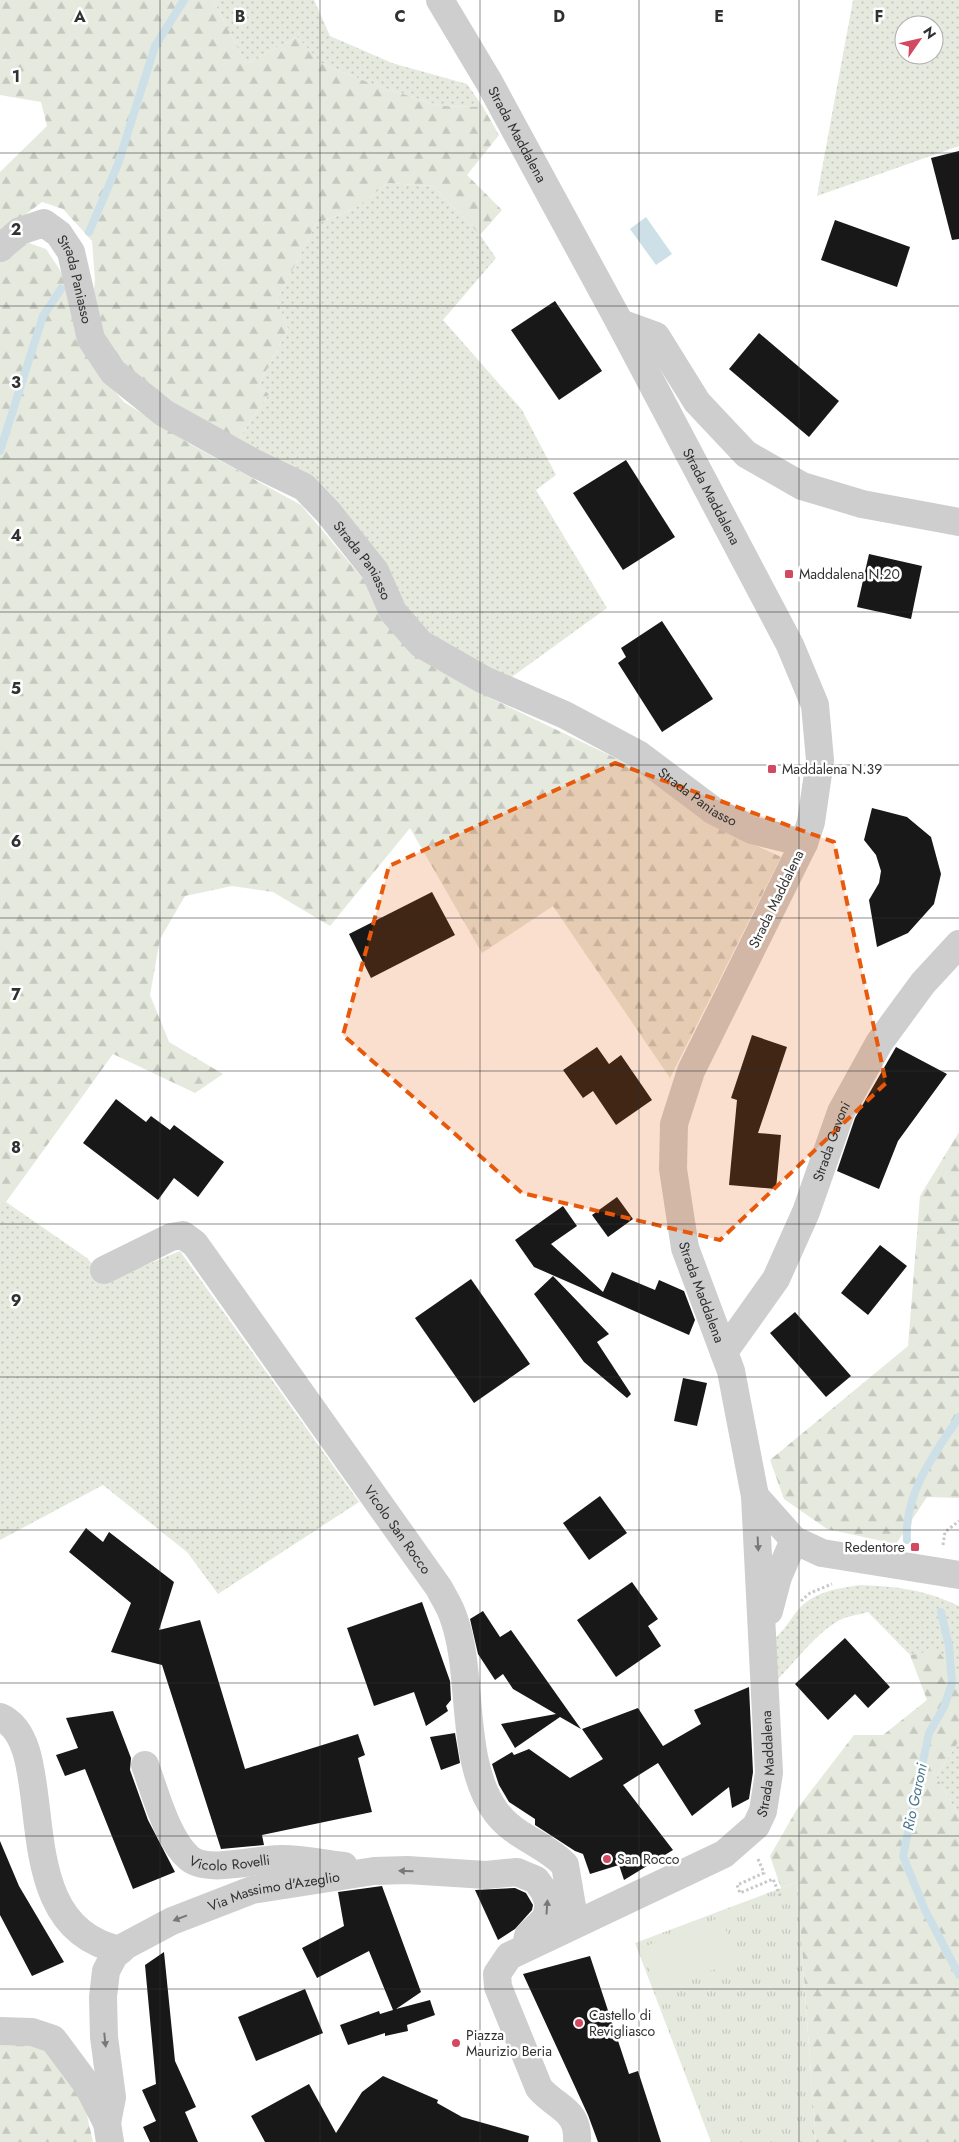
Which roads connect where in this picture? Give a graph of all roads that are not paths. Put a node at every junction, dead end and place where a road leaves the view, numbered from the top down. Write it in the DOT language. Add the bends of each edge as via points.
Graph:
graph roads {
  1 [pos="440,0"];
  2 [pos="0,248"];
  3 [pos="620,323"];
  4 [pos="959,522"];
  5 [pos="804,843"];
  6 [pos="959,944"];
  7 [pos="104,1270"];
  8 [pos="724,1352"];
  9 [pos="755,1496"];
  10 [pos="794,1540"];
  11 [pos="959,1575"];
  12 [pos="763,1638"];
  13 [pos="0,1717"];
  14 [pos="145,1765"];
  15 [pos="374,1871"];
  16 [pos="575,1924"];
  17 [pos="120,1950"];
  18 [pos="520,1950"];
  19 [pos="0,2031"];
  20 [pos="108,2132"];
  21 [pos="577,2139"];
  1 -- 3 [label="street, Strada Maddalena" via="489,82"];
  2 -- 5 [label="street, Strada Paniasso" via="20,231 44,224 59,234 71,252 91,339 113,372 164,413 304,487 375,571 394,612 421,644 484,680 565,715 638,754 714,811 752,830"];
  3 -- 4 [label="street" via="656,336 697,402 746,454 802,486 862,504"];
  3 -- 5 [label="street, Strada Maddalena" via="790,645 814,705 820,760 811,822"];
  5 -- 8 [label="street, Strada Maddalena" via="691,1072 674,1124 673,1169 686,1248"];
  6 -- 8 [label="street, Strada Gavoni" via="922,983 879,1043 841,1112 806,1212 776,1279"];
  7 -- 16 [label="street, Vicolo San Rocco" via="171,1237 183,1235 195,1244 439,1588 454,1618 460,1642 472,1745 484,1794 506,1824 565,1865"];
  8 -- 9 [label="street, Strada Maddalena" via="731,1371"];
  9 -- 10 [label="street"];
  9 -- 12 [label="street, Strada Maddalena, one-way"];
  10 -- 11 [label="street" via="822,1553"];
  10 -- 12 [label="street, Strada Maddalena" via="778,1577"];
  12 -- 16 [label="street, Strada Maddalena" via="769,1772 763,1811 756,1826 724,1854"];
  13 -- 17 [label="street" via="11,1724 20,1748 18,1858 35,1905 56,1929 90,1944"];
  14 -- 15 [label="street, Vicolo Rovelli" via="176,1841 190,1859 212,1866 281,1858"];
  15 -- 17 [label="street, Via Massimo d'Azeglio, one-way" via="252,1890 172,1921"];
  18 -- 15 [label="street, Via Massimo d'Azeglio, one-way" via="528,1936 546,1918 549,1904 544,1891 529,1876 517,1872 486,1875"];
  16 -- 18 [label="street, Strada Maddalena"];
  17 -- 20 [label="street, Via Massimo d'Azeglio, one-way" via="106,1972 103,1997 112,2097"];
  18 -- 21 [label="street" via="502,1964 497,1974 498,1987 539,2088 571,2114 576,2124"];
  19 -- 20 [label="street" via="32,2032 53,2039 88,2086"];
}
